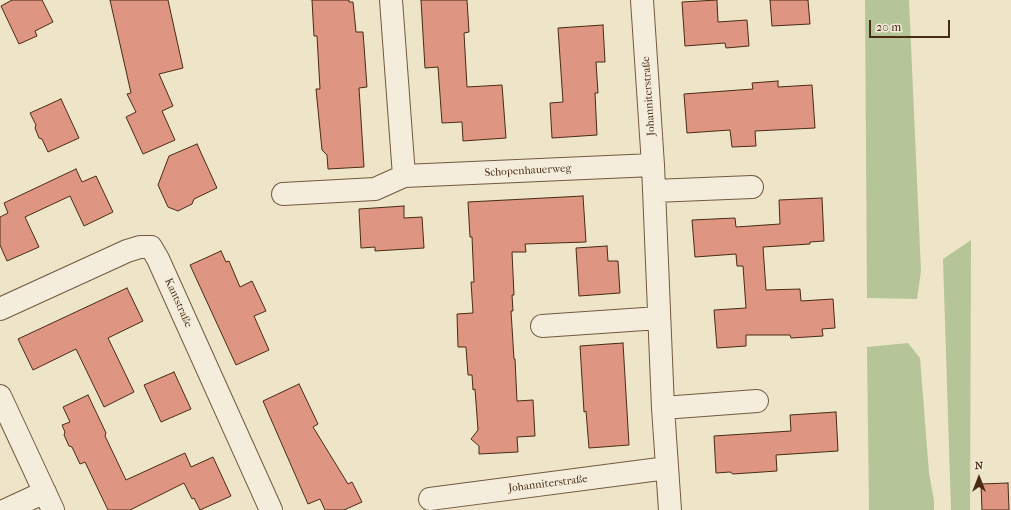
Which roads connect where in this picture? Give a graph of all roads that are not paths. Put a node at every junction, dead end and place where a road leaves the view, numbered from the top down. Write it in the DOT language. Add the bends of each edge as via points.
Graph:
graph roads {
  1 [pos="391,0"];
  2 [pos="642,0"];
  3 [pos="653,165"];
  4 [pos="404,176"];
  5 [pos="752,187"];
  6 [pos="654,192"];
  7 [pos="283,194"];
  8 [pos="0,310"];
  9 [pos="659,318"];
  10 [pos="542,326"];
  11 [pos="0,396"];
  12 [pos="757,401"];
  13 [pos="663,408"];
  14 [pos="667,468"];
  15 [pos="430,499"];
  16 [pos="49,501"];
  17 [pos="6,510"];
  18 [pos="270,510"];
  19 [pos="670,510"];
  1 -- 4 [label="street"];
  2 -- 3 [label="street, Johanniterstraße"];
  3 -- 4 [label="street, Schopenhauerweg"];
  3 -- 6 [label="street, Johanniterstraße"];
  4 -- 7 [label="street, Schopenhauerweg" via="375,189"];
  5 -- 6 [label="street"];
  6 -- 9 [label="street, Johanniterstraße"];
  8 -- 18 [label="street, Kantstraße" via="127,251 151,247"];
  9 -- 10 [label="street"];
  9 -- 13 [label="street, Johanniterstraße"];
  11 -- 16 [label="street"];
  12 -- 13 [label="street"];
  13 -- 14 [label="street, Johanniterstraße"];
  14 -- 15 [label="street, Johanniterstraße"];
  14 -- 19 [label="street, Johanniterstraße"];
  16 -- 17 [label="street"];
}
